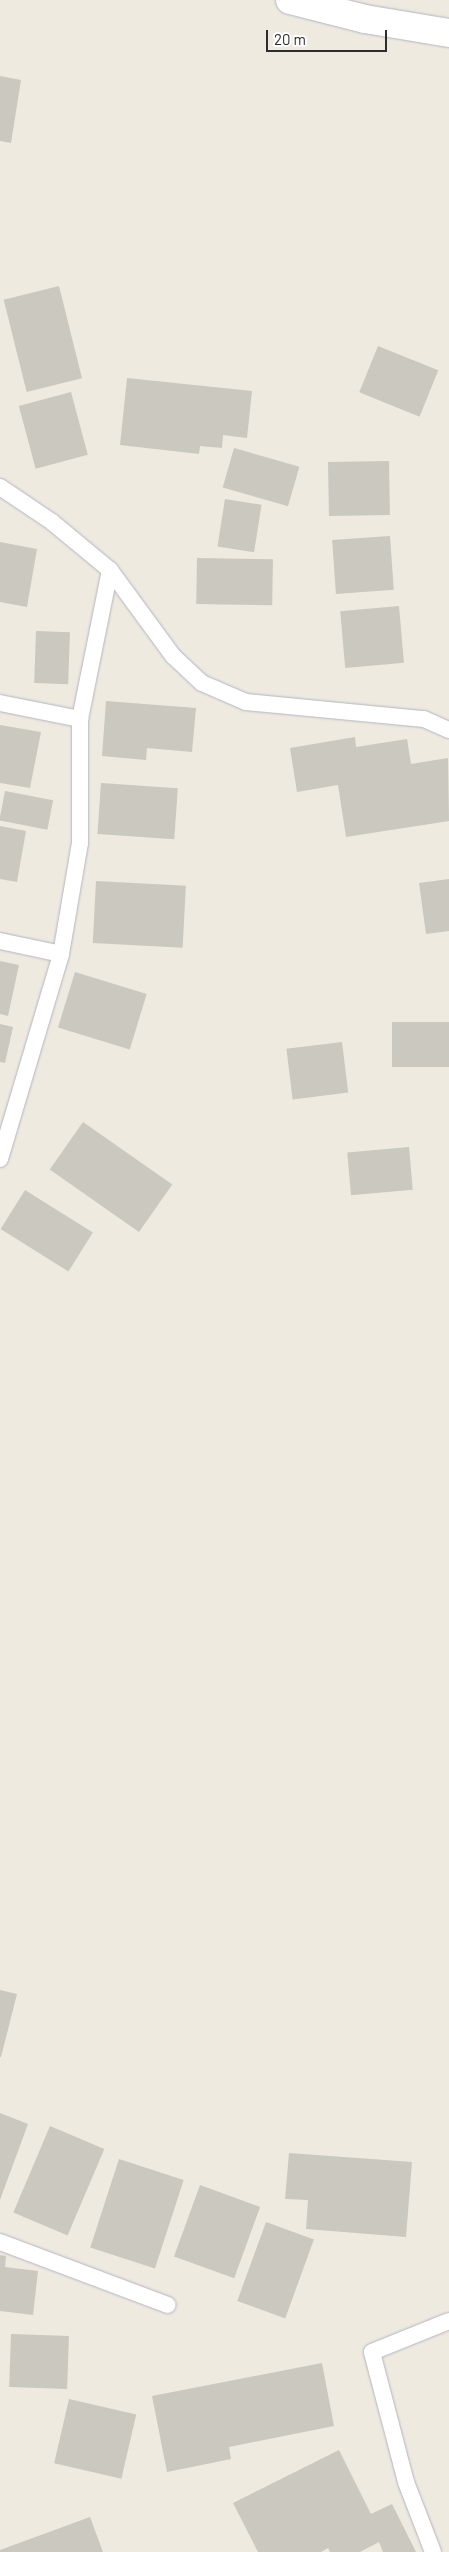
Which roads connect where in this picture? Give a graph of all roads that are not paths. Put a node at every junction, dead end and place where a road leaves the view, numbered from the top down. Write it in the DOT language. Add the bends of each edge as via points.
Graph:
graph roads {
  1 [pos="290,0"];
  2 [pos="449,33"];
  3 [pos="0,488"];
  4 [pos="110,570"];
  5 [pos="0,703"];
  6 [pos="80,719"];
  7 [pos="449,730"];
  8 [pos="0,941"];
  9 [pos="61,954"];
  10 [pos="0,1160"];
  11 [pos="0,2242"];
  12 [pos="168,2305"];
  13 [pos="449,2321"];
  14 [pos="433,2552"];
  1 -- 2 [label="street" via="365,19"];
  3 -- 4 [label="lane" via="52,522"];
  4 -- 6 [label="lane"];
  4 -- 7 [label="lane" via="173,656 202,684 246,702 424,719"];
  5 -- 6 [label="lane"];
  6 -- 9 [label="lane" via="80,844"];
  8 -- 9 [label="lane"];
  9 -- 10 [label="lane"];
  11 -- 12 [label="lane"];
  13 -- 14 [label="lane" via="372,2352 406,2482"];
}
